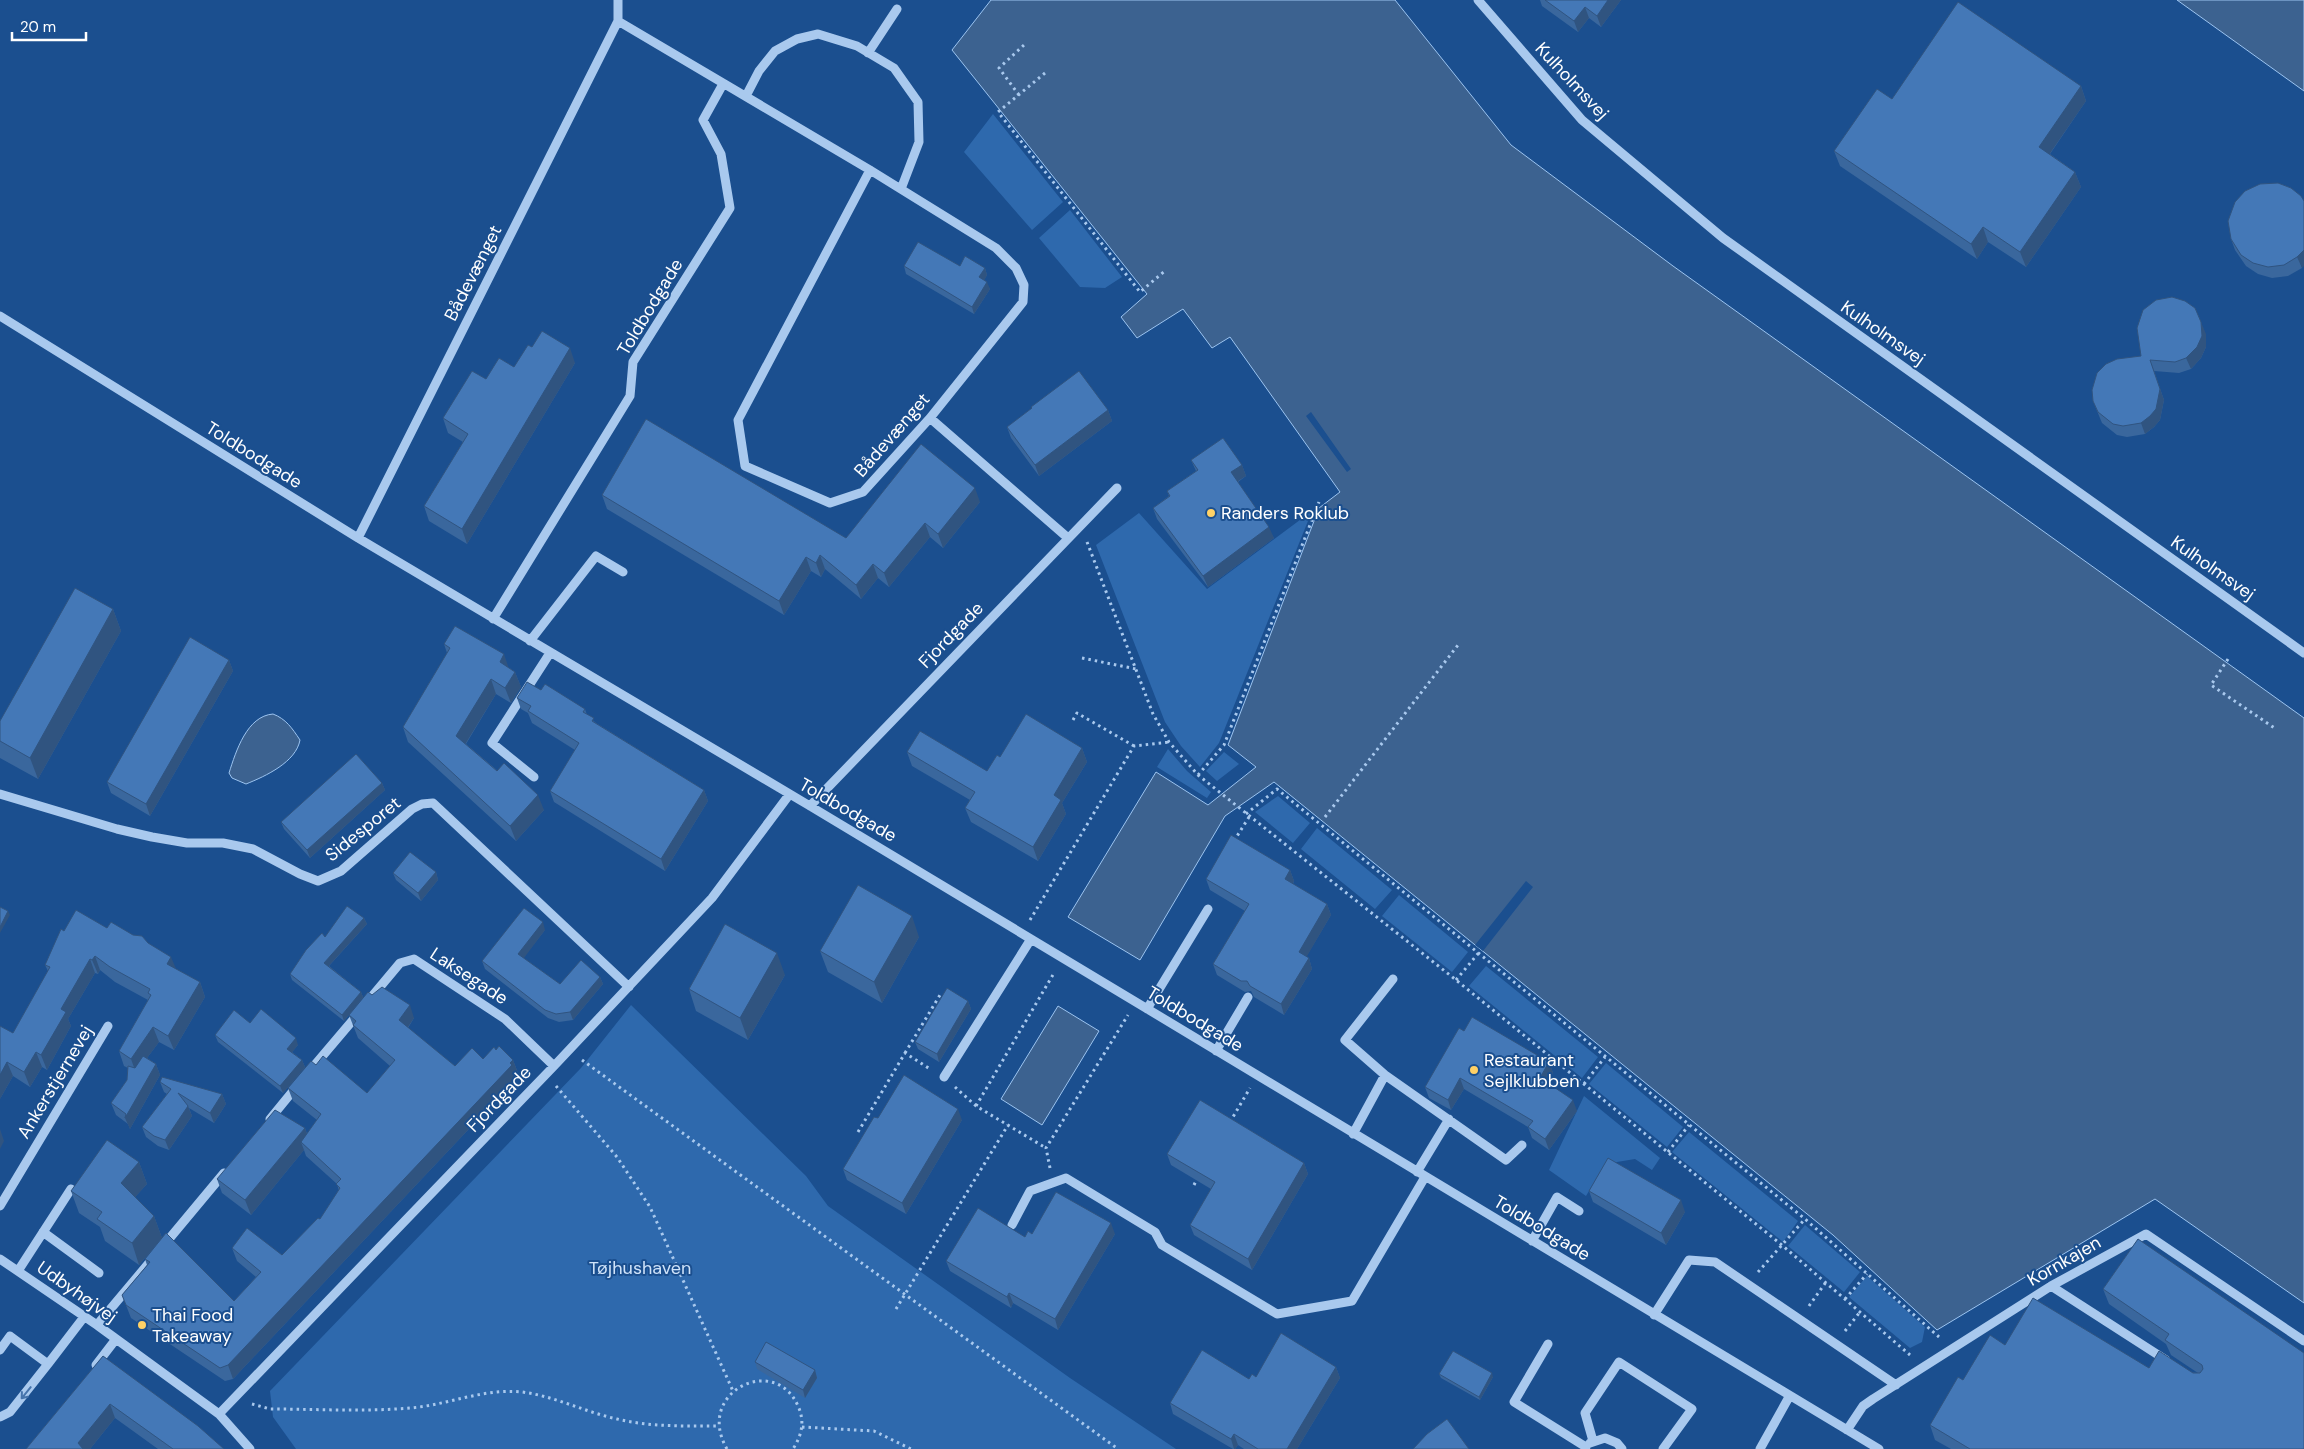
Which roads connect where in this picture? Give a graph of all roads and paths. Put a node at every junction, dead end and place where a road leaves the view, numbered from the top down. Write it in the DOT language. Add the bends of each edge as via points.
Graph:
graph roads {
  1 [pos="618,0"];
  2 [pos="1478,0"];
  3 [pos="898,9"];
  4 [pos="618,21"];
  5 [pos="1024,45"];
  6 [pos="868,53"];
  7 [pos="1045,73"];
  8 [pos="723,84"];
  9 [pos="1019,95"];
  10 [pos="746,96"];
  11 [pos="870,170"];
  12 [pos="901,189"];
  13 [pos="1166,270"];
  14 [pos="0,316"];
  15 [pos="930,418"];
  16 [pos="1117,488"];
  17 [pos="1319,502"];
  18 [pos="1077,528"];
  19 [pos="358,538"];
  20 [pos="1068,538"];
  21 [pos="623,572"];
  22 [pos="493,619"];
  23 [pos="530,641"];
  24 [pos="1458,645"];
  25 [pos="550,653"];
  26 [pos="2304,653"];
  27 [pos="1082,658"];
  28 [pos="2228,659"];
  29 [pos="1136,669"];
  30 [pos="1073,720"];
  31 [pos="2276,729"];
  32 [pos="1169,742"];
  33 [pos="1134,746"];
  34 [pos="1198,775"];
  35 [pos="534,777"];
  36 [pos="0,794"];
  37 [pos="789,795"];
  38 [pos="810,806"];
  39 [pos="1248,815"];
  40 [pos="1324,817"];
  41 [pos="1230,848"];
  42 [pos="1208,909"];
  43 [pos="1027,936"];
  44 [pos="1481,950"];
  45 [pos="1478,954"];
  46 [pos="1062,958"];
  47 [pos="1393,979"];
  48 [pos="1456,980"];
  49 [pos="629,987"];
  50 [pos="940,995"];
  51 [pos="1248,998"];
  52 [pos="1136,1003"];
  53 [pos="1147,1009"];
  54 [pos="108,1026"];
  55 [pos="1216,1051"];
  56 [pos="905,1053"];
  57 [pos="1605,1057"];
  58 [pos="585,1063"];
  59 [pos="554,1066"];
  60 [pos="546,1075"];
  61 [pos="1257,1076"];
  62 [pos="1385,1076"];
  63 [pos="944,1077"];
  64 [pos="1584,1084"];
  65 [pos="976,1106"];
  66 [pos="1449,1119"];
  67 [pos="1008,1125"];
  68 [pos="1689,1125"];
  69 [pos="1228,1126"];
  70 [pos="261,1129"];
  71 [pos="858,1132"];
  72 [pos="1353,1134"];
  73 [pos="1522,1145"];
  74 [pos="1046,1148"];
  75 [pos="1668,1152"];
  76 [pos="230,1167"];
  77 [pos="1203,1168"];
  78 [pos="1421,1174"];
  79 [pos="1054,1183"];
  80 [pos="1194,1185"];
  81 [pos="71,1189"];
  82 [pos="0,1206"];
  83 [pos="1579,1211"];
  84 [pos="1805,1219"];
  85 [pos="1012,1225"];
  86 [pos="43,1232"];
  87 [pos="1532,1241"];
  88 [pos="1783,1246"];
  89 [pos="0,1259"];
  90 [pos="18,1271"];
  91 [pos="100,1273"];
  92 [pos="1867,1274"];
  93 [pos="1826,1282"];
  94 [pos="1748,1283"];
  95 [pos="2051,1286"];
  96 [pos="904,1295"];
  97 [pos="1845,1299"];
  98 [pos="896,1309"];
  99 [pos="1860,1312"];
  100 [pos="1654,1315"];
  101 [pos="84,1316"];
  102 [pos="1800,1318"];
  103 [pos="97,1325"];
  104 [pos="116,1340"];
  105 [pos="2304,1341"];
  106 [pos="1836,1343"];
  107 [pos="1548,1344"];
  108 [pos="1952,1349"];
  109 [pos="0,1350"];
  110 [pos="48,1364"];
  111 [pos="1924,1366"];
  112 [pos="2177,1367"];
  113 [pos="87,1376"];
  114 [pos="1896,1385"];
  115 [pos="733,1390"];
  116 [pos="1789,1397"];
  117 [pos="232,1399"];
  118 [pos="219,1414"];
  119 [pos="0,1416"];
  120 [pos="718,1426"];
  121 [pos="802,1427"];
  122 [pos="1847,1430"];
  123 [pos="1593,1441"];
  124 [pos="1586,1448"];
  125 [pos="250,1449"];
  126 [pos="727,1449"];
  127 [pos="793,1449"];
  128 [pos="911,1449"];
  129 [pos="1118,1449"];
  130 [pos="1622,1449"];
  131 [pos="1663,1449"];
  132 [pos="1760,1449"];
  133 [pos="1879,1449"];
  1 -- 4 [label="street, Bådevænget"];
  2 -- 26 [label="street, Kulholmsvej" via="1582,120 1723,238"];
  3 -- 6 [label="street"];
  4 -- 8 [label="street, Bådevænget"];
  4 -- 19 [label="street, Bådevænget"];
  5 -- 9 [label="path" via="999,68"];
  6 -- 10 [label="street" via="857,46 818,34 797,39 775,51 759,70"];
  6 -- 12 [label="street" via="894,68 918,102 919,142"];
  7 -- 9 [label="path"];
  8 -- 10 [label="street, Bådevænget"];
  8 -- 22 [label="street, Toldbodgade" via="703,120 721,154 730,208 633,362 630,396"];
  9 -- 13 [label="path" via="998,112 1140,292"];
  10 -- 11 [label="street, Bådevænget"];
  11 -- 12 [label="street, Bådevænget"];
  11 -- 15 [label="street, Bådevænget" via="738,420 745,466 830,503 863,492"];
  12 -- 15 [label="street, Bådevænget" via="996,248 1016,268 1024,285 1023,302"];
  14 -- 19 [label="street, Toldbodgade"];
  15 -- 20 [label="street"];
  16 -- 18 [label="street, Fjordgade"];
  17 -- 34 [label="path" via="1224,745"];
  18 -- 20 [label="street, Fjordgade"];
  18 -- 29 [label="path" via="1090,547"];
  19 -- 22 [label="street, Toldbodgade"];
  20 -- 38 [label="street, Fjordgade"];
  21 -- 23 [label="street" via="596,556"];
  22 -- 23 [label="street, Toldbodgade"];
  23 -- 25 [label="street, Toldbodgade"];
  24 -- 40 [label="path"];
  25 -- 35 [label="street" via="492,743"];
  25 -- 37 [label="street, Toldbodgade"];
  27 -- 29 [label="path"];
  28 -- 31 [label="path" via="2211,685"];
  29 -- 32 [label="path" via="1153,714"];
  30 -- 33 [label="path" via="1077,713"];
  32 -- 33 [label="path"];
  32 -- 34 [label="path"];
  33 -- 43 [label="path"];
  34 -- 39 [label="path"];
  36 -- 49 [label="street, Sidesporet" via="152,837 187,843 223,843 252,849 318,881 341,871 412,809 433,803"];
  37 -- 38 [label="street, Toldbodgade"];
  37 -- 49 [label="street, Fjordgade" via="712,898"];
  38 -- 43 [label="street, Toldbodgade"];
  39 -- 41 [label="path"];
  39 -- 45 [label="path" via="1277,788"];
  39 -- 48 [label="path"];
  42 -- 53 [label="street"];
  43 -- 46 [label="street, Toldbodgade"];
  43 -- 63 [label="street"];
  44 -- 45 [label="path"];
  45 -- 48 [label="path"];
  45 -- 57 [label="path"];
  46 -- 52 [label="street, Toldbodgade"];
  46 -- 65 [label="path"];
  47 -- 62 [label="street" via="1345,1040"];
  48 -- 64 [label="path"];
  49 -- 59 [label="street, Fjordgade"];
  50 -- 56 [label="path"];
  51 -- 55 [label="street"];
  52 -- 53 [label="street, Toldbodgade"];
  52 -- 74 [label="path"];
  53 -- 55 [label="street, Toldbodgade"];
  54 -- 82 [label="street, Ankerstjernevej"];
  55 -- 61 [label="street, Toldbodgade"];
  56 -- 63 [label="path"];
  56 -- 71 [label="path"];
  57 -- 64 [label="path"];
  57 -- 68 [label="path"];
  58 -- 96 [label="path"];
  59 -- 60 [label="street, Fjordgade"];
  59 -- 70 [label="street, Laksegade" via="505,1019 414,959 400,963"];
  60 -- 115 [label="path" via="617,1157 650,1207"];
  60 -- 117 [label="street, Fjordgade"];
  61 -- 69 [label="path"];
  61 -- 72 [label="street, Toldbodgade"];
  62 -- 66 [label="street"];
  62 -- 72 [label="street"];
  63 -- 65 [label="path"];
  64 -- 75 [label="path"];
  65 -- 67 [label="path"];
  66 -- 73 [label="street" via="1506,1160"];
  66 -- 78 [label="street"];
  67 -- 74 [label="path"];
  67 -- 96 [label="path"];
  68 -- 75 [label="path"];
  68 -- 84 [label="path"];
  72 -- 78 [label="street, Toldbodgade"];
  74 -- 79 [label="path"];
  75 -- 88 [label="path"];
  76 -- 103 [label="street"];
  77 -- 80 [label="path"];
  78 -- 79 [label="street" via="1352,1301 1277,1314 1162,1245 1155,1232 1066,1178"];
  78 -- 87 [label="street, Toldbodgade"];
  79 -- 85 [label="street" via="1030,1191"];
  81 -- 86 [label="street"];
  83 -- 87 [label="street" via="1557,1197"];
  84 -- 88 [label="path"];
  84 -- 92 [label="path"];
  86 -- 90 [label="street"];
  86 -- 91 [label="street"];
  87 -- 100 [label="street, Toldbodgade"];
  88 -- 93 [label="path"];
  88 -- 94 [label="path"];
  89 -- 90 [label="street, Udbyhøjvej"];
  90 -- 101 [label="street, Udbyhøjvej"];
  92 -- 97 [label="path"];
  92 -- 108 [label="path"];
  93 -- 97 [label="path"];
  93 -- 102 [label="path"];
  94 -- 100 [label="street" via="1715,1262 1689,1260"];
  94 -- 102 [label="street"];
  95 -- 105 [label="street, Kornkajen" via="2146,1234"];
  95 -- 108 [label="street, Kornkajen"];
  95 -- 112 [label="street"];
  96 -- 98 [label="path"];
  96 -- 129 [label="path"];
  97 -- 99 [label="path"];
  99 -- 106 [label="path"];
  99 -- 111 [label="path"];
  100 -- 116 [label="street, Toldbodgade"];
  101 -- 103 [label="street, Udbyhøjvej"];
  101 -- 110 [label="street"];
  102 -- 106 [label="street"];
  103 -- 104 [label="street, Udbyhøjvej"];
  104 -- 113 [label="street"];
  104 -- 118 [label="street, Udbyhøjvej"];
  106 -- 114 [label="street"];
  107 -- 124 [label="street" via="1514,1402"];
  108 -- 111 [label="street, Kornkajen"];
  109 -- 110 [label="street" via="10,1336"];
  110 -- 119 [label="street, one-way" via="10,1412"];
  111 -- 114 [label="street, Kornkajen"];
  114 -- 122 [label="street, Kornkajen" via="1864,1406"];
  115 -- 120 [label="path" via="720,1413"];
  115 -- 121 [label="path" via="745,1383 760,1381 780,1386 796,1400"];
  116 -- 122 [label="street, Toldbodgade"];
  116 -- 132 [label="street"];
  117 -- 118 [label="street, Fjordgade"];
  117 -- 120 [label="path" via="270,1409 411,1408 468,1396 522,1392 638,1424"];
  118 -- 125 [label="street, Udbyhøjvej"];
  120 -- 126 [label="path"];
  121 -- 127 [label="path"];
  121 -- 128 [label="path" via="874,1431"];
  122 -- 133 [label="street, Toldbodgade"];
  123 -- 124 [label="street"];
  123 -- 130 [label="street" via="1606,1438"];
  123 -- 131 [label="street" via="1585,1413 1619,1362 1692,1410"];
}
